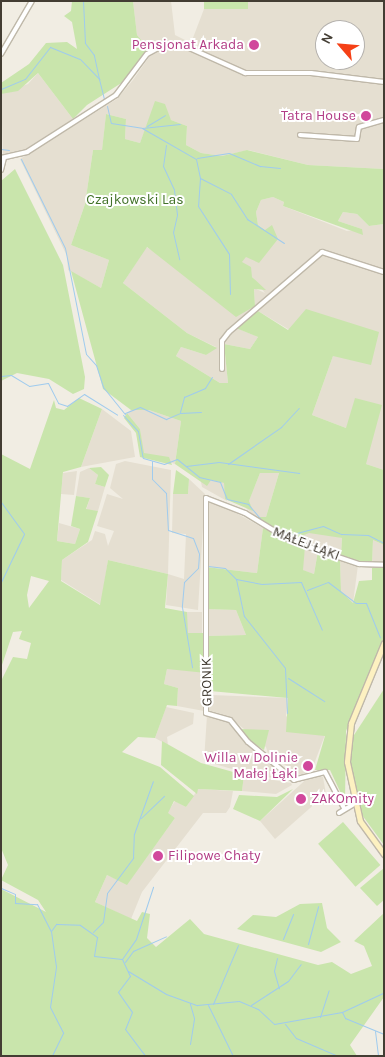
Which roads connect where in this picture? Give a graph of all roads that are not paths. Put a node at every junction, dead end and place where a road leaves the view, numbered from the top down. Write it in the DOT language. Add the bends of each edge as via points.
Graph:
graph roads {
  1 [pos="32,1"];
  2 [pos="1,54"];
  3 [pos="384,82"];
  4 [pos="384,120"];
  5 [pos="300,135"];
  6 [pos="2,158"];
  7 [pos="1,170"];
  8 [pos="384,272"];
  9 [pos="222,369"];
  10 [pos="208,495"];
  11 [pos="384,565"];
  12 [pos="384,644"];
  13 [pos="354,804"];
  14 [pos="344,808"];
  15 [pos="339,812"];
  16 [pos="384,854"];
  1 -- 2 [label="street"];
  3 -- 6 [label="street" via="311,73 248,73 187,47 164,45 147,54 116,95 10,158"];
  4 -- 5 [label="street" via="359,127 357,140"];
  6 -- 7 [label="street"];
  8 -- 9 [label="street" via="321,252 229,332 221,347"];
  10 -- 11 [label="street, MAŁEJ ŁĄKI" via="290,541 359,564"];
  10 -- 14 [label="street, GRONIK" via="203,584 206,713 230,720 248,742 294,780 325,772"];
  12 -- 13 [label="main road" via="348,742 347,772"];
  13 -- 14 [label="street"];
  13 -- 16 [label="main road" via="364,828"];
  14 -- 15 [label="street"];
}
